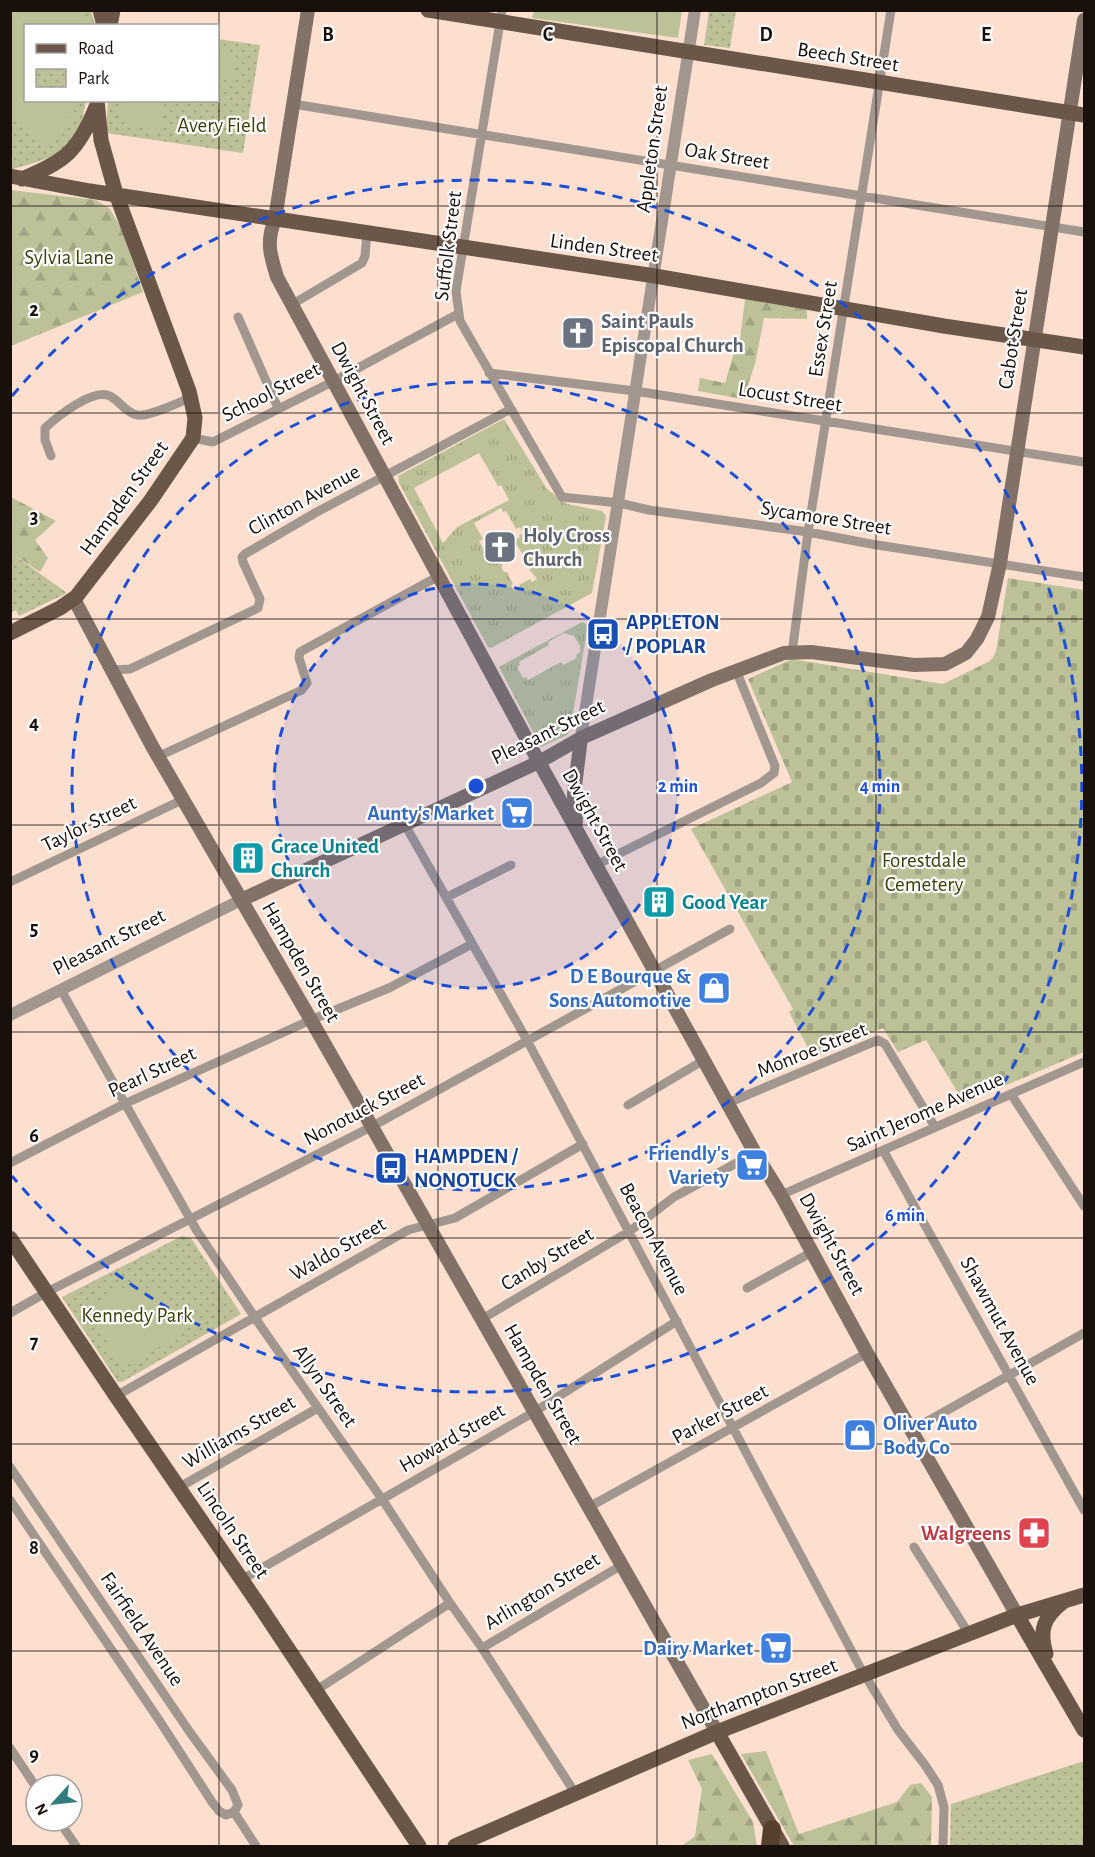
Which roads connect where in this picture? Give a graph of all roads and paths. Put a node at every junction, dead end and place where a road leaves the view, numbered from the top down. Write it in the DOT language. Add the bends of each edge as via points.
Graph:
graph roads {
  1 [pos="308,10"];
  2 [pos="428,10"];
  3 [pos="695,10"];
  4 [pos="891,10"];
  5 [pos="501,16"];
  6 [pos="1084,20"];
  7 [pos="688,52"];
  8 [pos="879,83"];
  9 [pos="97,103"];
  10 [pos="293,104"];
  11 [pos="1077,114"];
  12 [pos="482,136"];
  13 [pos="671,165"];
  14 [pos="16,177"];
  15 [pos="116,195"];
  16 [pos="861,196"];
  17 [pos="274,219"];
  18 [pos="1051,227"];
  19 [pos="1084,232"];
  20 [pos="367,233"];
  21 [pos="463,249"];
  22 [pos="654,276"];
  23 [pos="291,305"];
  24 [pos="845,308"];
  25 [pos="458,314"];
  26 [pos="238,317"];
  27 [pos="1034,340"];
  28 [pos="1084,347"];
  29 [pos="489,373"];
  30 [pos="334,381"];
  31 [pos="635,391"];
  32 [pos="190,398"];
  33 [pos="278,408"];
  34 [pos="511,409"];
  35 [pos="826,422"];
  36 [pos="193,438"];
  37 [pos="1016,451"];
  38 [pos="51,456"];
  39 [pos="1084,462"];
  40 [pos="385,477"];
  41 [pos="562,496"];
  42 [pos="619,503"];
  43 [pos="808,532"];
  44 [pos="1000,563"];
  45 [pos="440,576"];
  46 [pos="1084,577"];
  47 [pos="74,599"];
  48 [pos="10,633"];
  49 [pos="792,653"];
  50 [pos="960,656"];
  51 [pos="113,670"];
  52 [pos="736,670"];
  53 [pos="581,738"];
  54 [pos="158,757"];
  55 [pos="539,762"];
  56 [pos="182,800"];
  57 [pos="404,823"];
  58 [pos="576,828"];
  59 [pos="511,865"];
  60 [pos="596,865"];
  61 [pos="10,882"];
  62 [pos="447,897"];
  63 [pos="241,900"];
  64 [pos="730,929"];
  65 [pos="472,944"];
  66 [pos="654,970"];
  67 [pos="61,990"];
  68 [pos="10,1015"];
  69 [pos="310,1020"];
  70 [pos="528,1042"];
  71 [pos="704,1060"];
  72 [pos="1084,1062"];
  73 [pos="1011,1094"];
  74 [pos="728,1103"];
  75 [pos="124,1104"];
  76 [pos="628,1105"];
  77 [pos="371,1127"];
  78 [pos="935,1127"];
  79 [pos="583,1144"];
  80 [pos="883,1150"];
  81 [pos="755,1153"];
  82 [pos="10,1163"];
  83 [pos="781,1195"];
  84 [pos="1084,1206"];
  85 [pos="191,1220"];
  86 [pos="428,1226"];
  87 [pos="630,1231"];
  88 [pos="10,1238"];
  89 [pos="812,1252"];
  90 [pos="747,1288"];
  91 [pos="47,1292"];
  92 [pos="10,1313"];
  93 [pos="255,1317"];
  94 [pos="482,1319"];
  95 [pos="677,1321"];
  96 [pos="1084,1333"];
  97 [pos="867,1353"];
  98 [pos="1009,1376"];
  99 [pos="116,1396"];
  100 [pos="318,1408"];
  101 [pos="534,1412"];
  102 [pos="732,1427"];
  103 [pos="912,1430"];
  104 [pos="10,1467"];
  105 [pos="178,1488"];
  106 [pos="382,1499"];
  107 [pos="10,1500"];
  108 [pos="589,1507"];
  109 [pos="1084,1510"];
  110 [pos="914,1547"];
  111 [pos="622,1565"];
  112 [pos="241,1580"];
  113 [pos="1084,1594"];
  114 [pos="1066,1599"];
  115 [pos="450,1603"];
  116 [pos="1017,1615"];
  117 [pos="969,1634"];
  118 [pos="482,1648"];
  119 [pos="1053,1674"];
  120 [pos="865,1676"];
  121 [pos="315,1691"];
  122 [pos="1084,1730"];
  123 [pos="717,1732"];
  124 [pos="11,1750"];
  125 [pos="27,1773"];
  126 [pos="575,1793"];
  127 [pos="234,1812"];
  128 [pos="67,1833"];
  129 [pos="771,1838"];
  130 [pos="76,1846"];
  131 [pos="256,1846"];
  132 [pos="419,1846"];
  133 [pos="454,1846"];
  134 [pos="782,1846"];
  135 [pos="943,1846"];
  1 -- 10 [label="main road, Dwight Street"];
  2 -- 5 [label="main road, Beech Street"];
  3 -- 7 [label="street, Appleton Street"];
  4 -- 8 [label="street, Essex Street"];
  5 -- 7 [label="main road, Beech Street"];
  5 -- 12 [label="street, Suffolk Street"];
  6 -- 11 [label="main road, Cabot Street"];
  7 -- 8 [label="main road, Beech Street"];
  7 -- 13 [label="street, Appleton Street"];
  8 -- 11 [label="main road, Beech Street"];
  8 -- 16 [label="street, Essex Street"];
  9 -- 14 [label="main road" via="71,153 52,167"];
  9 -- 15 [label="main road, Hampden Street" via="101,140"];
  10 -- 12 [label="street, Oak Street"];
  10 -- 17 [label="main road, Dwight Street"];
  11 -- 18 [label="main road, Cabot Street"];
  12 -- 13 [label="street, Oak Street"];
  12 -- 21 [label="street, Suffolk Street"];
  13 -- 16 [label="street, Oak Street"];
  13 -- 22 [label="street, Appleton Street"];
  14 -- 15 [label="main road, Linden Street"];
  15 -- 17 [label="main road, Linden Street"];
  15 -- 32 [label="main road, Hampden Street"];
  16 -- 18 [label="street, Oak Street"];
  16 -- 24 [label="street, Essex Street"];
  17 -- 20 [label="main road, Linden Street"];
  17 -- 23 [label="main road, Dwight Street" via="269,233 270,253"];
  18 -- 19 [label="street, Oak Street"];
  18 -- 27 [label="main road, Cabot Street"];
  20 -- 21 [label="main road, Linden Street"];
  20 -- 23 [label="street" via="362,262"];
  21 -- 22 [label="main road, Linden Street"];
  21 -- 25 [label="street, Suffolk Street" via="456,291"];
  22 -- 24 [label="main road, Linden Street"];
  22 -- 31 [label="street, Appleton Street"];
  23 -- 30 [label="main road, Dwight Street"];
  24 -- 27 [label="main road, Linden Street"];
  24 -- 35 [label="street, Essex Street"];
  25 -- 29 [label="street, Suffolk Street"];
  25 -- 30 [label="street, School Street"];
  26 -- 33 [label="street"];
  27 -- 28 [label="main road, Linden Street"];
  27 -- 37 [label="main road, Cabot Street"];
  29 -- 31 [label="street, Locust Street"];
  29 -- 34 [label="street, Suffolk Street"];
  30 -- 33 [label="street, School Street"];
  30 -- 40 [label="main road, Dwight Street"];
  31 -- 35 [label="street, Locust Street"];
  31 -- 42 [label="street, Appleton Street"];
  32 -- 36 [label="main road, Hampden Street" via="195,418"];
  32 -- 38 [label="street" via="139,416 126,411 108,395 87,398 45,428"];
  33 -- 36 [label="street, School Street" via="213,442"];
  34 -- 40 [label="street, Clinton Avenue"];
  34 -- 41 [label="street, Suffolk Street"];
  35 -- 37 [label="street, Locust Street"];
  35 -- 43 [label="street, Essex Street"];
  36 -- 47 [label="main road, Hampden Street" via="151,500"];
  37 -- 39 [label="street, Locust Street"];
  37 -- 44 [label="main road, Cabot Street"];
  40 -- 45 [label="main road, Dwight Street"];
  40 -- 51 [label="street, Clinton Avenue" via="242,557 260,599 258,609 130,669"];
  41 -- 42 [label="street, Sycamore Street"];
  42 -- 43 [label="street, Sycamore Street"];
  42 -- 53 [label="street, Appleton Street"];
  43 -- 44 [label="street, Sycamore Street"];
  43 -- 49 [label="street, Essex Street"];
  44 -- 46 [label="street, Sycamore Street"];
  44 -- 50 [label="main road, Cabot Street" via="988,617 977,639"];
  45 -- 54 [label="street" via="300,652 307,683 302,690"];
  45 -- 55 [label="main road, Dwight Street"];
  47 -- 48 [label="main road"];
  47 -- 51 [label="main road, Hampden Street"];
  49 -- 50 [label="main road, Pleasant Street" via="914,665 945,664"];
  49 -- 52 [label="main road, Pleasant Street"];
  51 -- 54 [label="main road, Hampden Street"];
  52 -- 53 [label="main road, Pleasant Street"];
  52 -- 60 [label="street" via="775,766 774,772 761,783"];
  53 -- 55 [label="main road, Pleasant Street"];
  53 -- 58 [label="main road, Appleton Street" via="574,794"];
  54 -- 56 [label="main road, Hampden Street"];
  55 -- 57 [label="main road, Pleasant Street"];
  55 -- 58 [label="main road, Dwight Street"];
  56 -- 61 [label="street, Taylor Street"];
  56 -- 63 [label="main road, Hampden Street"];
  57 -- 62 [label="street, Beacon Avenue"];
  57 -- 63 [label="main road, Pleasant Street"];
  58 -- 60 [label="main road, Dwight Street"];
  59 -- 62 [label="street"];
  60 -- 66 [label="main road, Dwight Street"];
  62 -- 65 [label="street, Beacon Avenue"];
  63 -- 67 [label="street, Pleasant Street"];
  63 -- 69 [label="main road, Hampden Street"];
  64 -- 66 [label="street, Nonotuck Street"];
  65 -- 69 [label="street, Pearl Street" via="389,988"];
  65 -- 70 [label="street, Beacon Avenue"];
  66 -- 70 [label="street, Nonotuck Street"];
  66 -- 71 [label="main road, Dwight Street"];
  67 -- 68 [label="street, Pleasant Street"];
  67 -- 75 [label="street, Allyn Street"];
  69 -- 75 [label="street, Pearl Street"];
  69 -- 77 [label="main road, Hampden Street"];
  70 -- 77 [label="street, Nonotuck Street"];
  70 -- 79 [label="street, Beacon Avenue"];
  71 -- 74 [label="main road, Dwight Street"];
  71 -- 76 [label="street"];
  72 -- 73 [label="street, Saint Jerome Avenue"];
  73 -- 78 [label="street, Saint Jerome Avenue"];
  73 -- 84 [label="street"];
  74 -- 78 [label="street, Monroe Street" via="878,1040 885,1044"];
  74 -- 81 [label="main road, Dwight Street"];
  75 -- 82 [label="street, Pearl Street"];
  75 -- 85 [label="street, Allyn Street"];
  77 -- 85 [label="street, Nonotuck Street"];
  77 -- 86 [label="main road, Hampden Street"];
  78 -- 80 [label="street, Saint Jerome Avenue"];
  79 -- 86 [label="street, Waldo Street" via="455,1218"];
  79 -- 87 [label="street, Beacon Avenue"];
  80 -- 83 [label="street, Saint Jerome Avenue"];
  80 -- 98 [label="street, Shawmut Avenue"];
  81 -- 83 [label="main road, Dwight Street"];
  81 -- 87 [label="street, Canby Street" via="674,1197"];
  83 -- 89 [label="main road, Dwight Street"];
  85 -- 91 [label="street, Nonotuck Street"];
  85 -- 93 [label="street, Allyn Street"];
  86 -- 93 [label="street, Waldo Street" via="408,1230"];
  86 -- 94 [label="main road, Hampden Street"];
  87 -- 94 [label="street, Canby Street"];
  87 -- 95 [label="street, Beacon Avenue"];
  88 -- 91 [label="main road, Lincoln Street"];
  89 -- 90 [label="street"];
  89 -- 97 [label="main road, Dwight Street"];
  91 -- 92 [label="street, Nonotuck Street"];
  91 -- 99 [label="main road, Lincoln Street"];
  93 -- 99 [label="street, Waldo Street"];
  93 -- 100 [label="street, Allyn Street"];
  94 -- 101 [label="main road, Hampden Street"];
  95 -- 101 [label="street, Howard Street"];
  95 -- 102 [label="street, Beacon Avenue"];
  96 -- 98 [label="street"];
  97 -- 102 [label="street, Parker Street"];
  97 -- 103 [label="main road, Dwight Street"];
  98 -- 103 [label="street"];
  98 -- 109 [label="street, Shawmut Avenue"];
  99 -- 105 [label="main road, Lincoln Street"];
  100 -- 105 [label="street, Williams Street"];
  100 -- 106 [label="street, Allyn Street"];
  101 -- 106 [label="street, Howard Street"];
  101 -- 108 [label="main road, Hampden Street"];
  102 -- 108 [label="street, Parker Street"];
  102 -- 120 [label="street, Beacon Avenue"];
  103 -- 116 [label="main road, Dwight Street"];
  104 -- 127 [label="street, Fairfield Avenue" via="232,1790 238,1805"];
  105 -- 112 [label="main road, Lincoln Street"];
  106 -- 112 [label="street, Howard Street"];
  106 -- 115 [label="street, Allyn Street"];
  107 -- 127 [label="street, Fairfield Avenue" via="212,1802 226,1815"];
  108 -- 111 [label="main road, Hampden Street"];
  110 -- 117 [label="street"];
  111 -- 118 [label="street, Arlington Street"];
  111 -- 123 [label="main road, Hampden Street"];
  112 -- 121 [label="main road, Lincoln Street"];
  113 -- 114 [label="main road, Northampton Street"];
  114 -- 116 [label="main road, Northampton Street"];
  114 -- 119 [label="main road" via="1044,1625 1042,1636"];
  115 -- 118 [label="street, Allyn Street"];
  115 -- 121 [label="street"];
  116 -- 117 [label="main road, Northampton Street"];
  116 -- 119 [label="main road"];
  117 -- 120 [label="main road, Northampton Street"];
  118 -- 126 [label="street, Allyn Street"];
  119 -- 122 [label="main road"];
  120 -- 123 [label="main road, Northampton Street"];
  120 -- 135 [label="street, Beacon Avenue" via="938,1785 944,1807"];
  121 -- 132 [label="main road, Lincoln Street"];
  123 -- 126 [label="main road, Northampton Street"];
  123 -- 129 [label="main road"];
  124 -- 125 [label="street"];
  126 -- 133 [label="main road, Northampton Street"];
  127 -- 131 [label="street, Fairfield Avenue"];
  128 -- 130 [label="street"];
  129 -- 134 [label="main road"];
}
